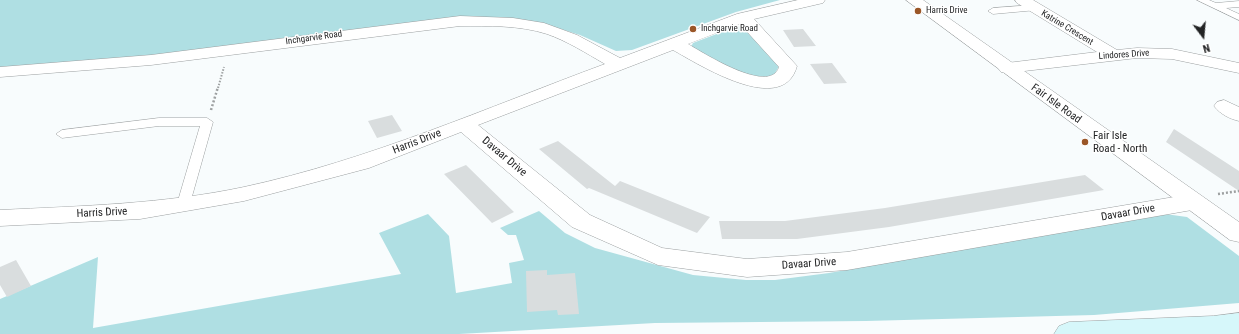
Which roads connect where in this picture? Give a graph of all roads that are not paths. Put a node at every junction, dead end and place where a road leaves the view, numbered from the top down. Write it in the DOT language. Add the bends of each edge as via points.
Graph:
graph roads {
  1 [pos="818,0"];
  2 [pos="913,0"];
  3 [pos="1201,0"];
  4 [pos="1028,4"];
  5 [pos="1239,4"];
  6 [pos="1215,6"];
  7 [pos="993,11"];
  8 [pos="743,17"];
  9 [pos="1239,17"];
  10 [pos="674,43"];
  11 [pos="1113,55"];
  12 [pos="619,64"];
  13 [pos="1007,68"];
  14 [pos="1239,68"];
  15 [pos="0,72"];
  16 [pos="464,124"];
  17 [pos="62,134"];
  18 [pos="1192,202"];
  19 [pos="184,204"];
  20 [pos="0,218"];
  21 [pos="1239,234"];
  22 [pos="1239,324"];
  23 [pos="1069,334"];
  1 -- 8 [label="street, Harris Drive"];
  2 -- 13 [label="street, Fair Isle Road"];
  3 -- 6 [label="lane"];
  4 -- 7 [label="lane"];
  4 -- 11 [label="street, Katrine Crescent"];
  5 -- 6 [label="lane"];
  6 -- 9 [label="lane"];
  8 -- 10 [label="street, Harris Drive"];
  8 -- 10 [label="street" via="788,66 786,73 775,81 741,79"];
  10 -- 12 [label="street, Harris Drive"];
  11 -- 13 [label="street, Lindores Drive"];
  11 -- 14 [label="street, Lindores Drive" via="1172,54"];
  12 -- 15 [label="street, Inchgarvie Road" via="552,30 512,22 460,21 151,60"];
  12 -- 16 [label="street, Harris Drive"];
  13 -- 18 [label="street, Fair Isle Road"];
  16 -- 18 [label="street, Davaar Drive" via="581,222 658,256 748,268 847,261"];
  16 -- 19 [label="street, Harris Drive" via="361,163 244,194"];
  17 -- 19 [label="lane" via="159,122 207,122"];
  18 -- 21 [label="street, Fair Isle Road"];
  19 -- 20 [label="street, Harris Drive" via="140,211"];
  22 -- 23 [label="main road"];
}
